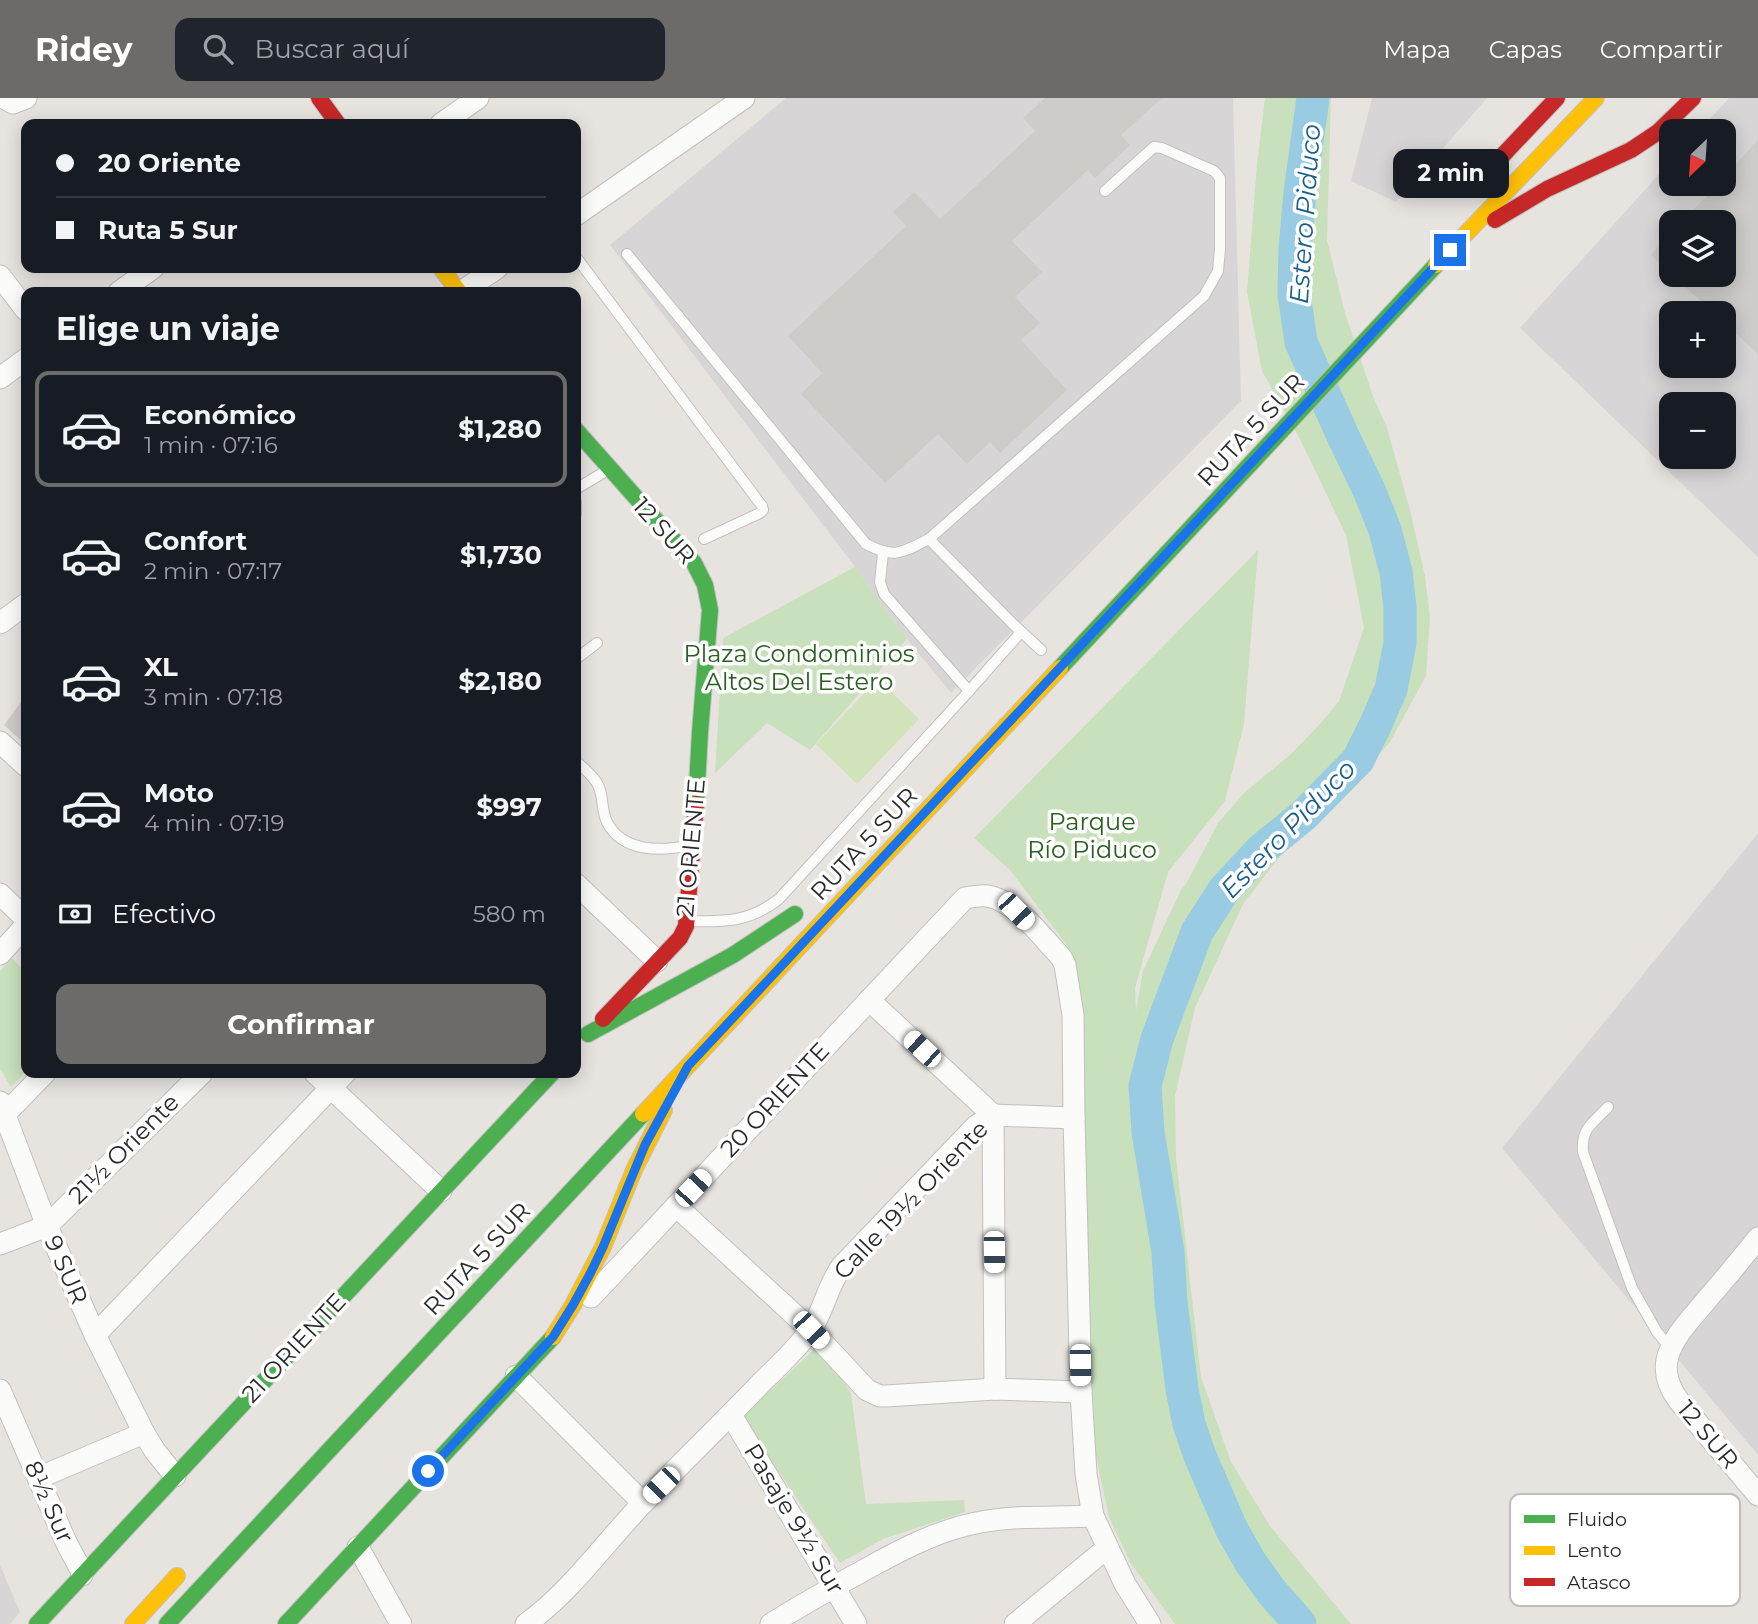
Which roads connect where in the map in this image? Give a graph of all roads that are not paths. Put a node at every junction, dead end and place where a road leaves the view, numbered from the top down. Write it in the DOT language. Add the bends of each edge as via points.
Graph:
graph roads {
  1 [pos="319,98"];
  2 [pos="478,98"];
  3 [pos="1557,98"];
  4 [pos="1596,98"];
  5 [pos="1693,98"];
  6 [pos="741,99"];
  7 [pos="334,119"];
  8 [pos="448,119"];
  9 [pos="1492,167"];
  10 [pos="1105,191"];
  11 [pos="581,211"];
  12 [pos="1450,250"];
  13 [pos="627,254"];
  14 [pos="581,264"];
  15 [pos="146,273"];
  16 [pos="445,273"];
  17 [pos="490,273"];
  18 [pos="0,276"];
  19 [pos="126,287"];
  20 [pos="456,287"];
  21 [pos="468,287"];
  22 [pos="21,303"];
  23 [pos="21,363"];
  24 [pos="0,378"];
  25 [pos="581,436"];
  26 [pos="609,469"];
  27 [pos="581,486"];
  28 [pos="704,539"];
  29 [pos="929,539"];
  30 [pos="883,553"];
  31 [pos="21,608"];
  32 [pos="0,624"];
  33 [pos="1021,632"];
  34 [pos="597,643"];
  35 [pos="1041,650"];
  36 [pos="581,655"];
  37 [pos="969,691"];
  38 [pos="700,732"];
  39 [pos="0,742"];
  40 [pos="21,761"];
  41 [pos="581,766"];
  42 [pos="694,844"];
  43 [pos="581,889"];
  44 [pos="0,894"];
  45 [pos="21,914"];
  46 [pos="687,921"];
  47 [pos="21,931"];
  48 [pos="0,954"];
  49 [pos="657,961"];
  50 [pos="748,965"];
  51 [pos="869,1000"];
  52 [pos="588,1034"];
  53 [pos="581,1042"];
  54 [pos="688,1066"];
  55 [pos="39,1078"];
  56 [pos="197,1078"];
  57 [pos="547,1078"];
  58 [pos="338,1080"];
  59 [pos="1608,1107"];
  60 [pos="3,1108"];
  61 [pos="993,1115"];
  62 [pos="1074,1118"];
  63 [pos="441,1191"];
  64 [pos="676,1206"];
  65 [pos="47,1226"];
  66 [pos="1758,1238"];
  67 [pos="0,1244"];
  68 [pos="811,1330"];
  69 [pos="95,1335"];
  70 [pos="553,1337"];
  71 [pos="1668,1359"];
  72 [pos="516,1376"];
  73 [pos="995,1389"];
  74 [pos="0,1390"];
  75 [pos="1081,1392"];
  76 [pos="731,1415"];
  77 [pos="144,1433"];
  78 [pos="175,1476"];
  79 [pos="38,1478"];
  80 [pos="1758,1495"];
  81 [pos="643,1503"];
  82 [pos="1093,1516"];
  83 [pos="358,1547"];
  84 [pos="1107,1548"];
  85 [pos="189,1563"];
  86 [pos="82,1575"];
  87 [pos="834,1586"];
  88 [pos="37,1624"];
  89 [pos="133,1624"];
  90 [pos="167,1624"];
  91 [pos="286,1624"];
  92 [pos="401,1624"];
  93 [pos="526,1624"];
  94 [pos="772,1624"];
  95 [pos="856,1624"];
  96 [pos="1015,1624"];
  97 [pos="1150,1624"];
  1 -- 7 [label="main road"];
  2 -- 8 [label="street"];
  3 -- 9 [label="main road"];
  4 -- 12 [label="main road, RUTA 5 SUR"];
  5 -- 12 [label="main road" via="1658,132 1631,150 1547,189"];
  6 -- 11 [label="street"];
  10 -- 29 [label="lane" via="1154,147 1214,171 1220,178 1220,249 1212,283 1203,296"];
  12 -- 54 [label="main road, RUTA 5 SUR"];
  13 -- 30 [label="lane" via="866,544"];
  14 -- 28 [label="lane" via="762,506 760,513"];
  15 -- 19 [label="street"];
  16 -- 20 [label="main road"];
  17 -- 21 [label="street"];
  18 -- 22 [label="street"];
  23 -- 24 [label="street"];
  25 -- 26 [label="main road, 12 SUR"];
  26 -- 27 [label="lane"];
  26 -- 38 [label="main road, 12 SUR" via="705,581 710,610"];
  29 -- 30 [label="lane" via="901,553"];
  29 -- 33 [label="lane"];
  30 -- 37 [label="lane" via="880,582 884,594"];
  31 -- 32 [label="street"];
  33 -- 35 [label="lane"];
  33 -- 37 [label="lane"];
  34 -- 36 [label="lane"];
  37 -- 46 [label="lane" via="779,899 745,918"];
  38 -- 42 [label="main road, 21 ORIENTE"];
  39 -- 40 [label="street"];
  41 -- 42 [label="lane" via="597,782 605,820 617,836 643,848"];
  42 -- 46 [label="main road, 21 ORIENTE"];
  43 -- 49 [label="street"];
  44 -- 45 [label="street"];
  46 -- 49 [label="main road, 21 ORIENTE" via="680,938"];
  47 -- 48 [label="street"];
  49 -- 52 [label="main road, 21 ORIENTE"];
  50 -- 52 [label="main road, RUTA 5 SUR" via="800,909 733,955"];
  51 -- 61 [label="street"];
  51 -- 62 [label="street, 20 ORIENTE" via="965,898 985,895 1001,900 1065,965 1073,1015"];
  51 -- 64 [label="street, 20 ORIENTE"];
  52 -- 53 [label="main road, 21 ORIENTE"];
  54 -- 70 [label="main road" via="645,1145 595,1264"];
  54 -- 90 [label="main road, RUTA 5 SUR"];
  55 -- 60 [label="street"];
  56 -- 65 [label="street, 21½ Oriente"];
  57 -- 63 [label="main road, 21 ORIENTE"];
  58 -- 63 [label="street"];
  58 -- 69 [label="street"];
  59 -- 71 [label="lane" via="1585,1130 1583,1152 1632,1288"];
  60 -- 65 [label="street, 9 SUR"];
  61 -- 62 [label="street, Calle 19½ Oriente"];
  61 -- 68 [label="street, Calle 19½ Oriente" via="976,1126 842,1266"];
  61 -- 73 [label="street"];
  62 -- 75 [label="street"];
  63 -- 78 [label="main road, 21 ORIENTE"];
  64 -- 68 [label="street"];
  64 -- 70 [label="street, 20 ORIENTE"];
  65 -- 67 [label="street"];
  65 -- 69 [label="street, 9 SUR"];
  66 -- 71 [label="street" via="1683,1329"];
  68 -- 73 [label="street" via="867,1390 880,1396"];
  68 -- 76 [label="street, Calle 19½ Oriente"];
  69 -- 77 [label="street, 9 SUR"];
  70 -- 72 [label="main road, 20 ORIENTE"];
  71 -- 80 [label="street, 12 SUR" via="1672,1392"];
  72 -- 81 [label="street"];
  72 -- 83 [label="main road, 20 ORIENTE"];
  73 -- 75 [label="street"];
  74 -- 79 [label="street, 8½ Sur"];
  75 -- 82 [label="street"];
  76 -- 81 [label="street, Calle 19½ Oriente"];
  76 -- 87 [label="street, Pasaje 9½ Sur"];
  77 -- 78 [label="street, 9 SUR"];
  77 -- 79 [label="street"];
  78 -- 86 [label="main road, 21 ORIENTE"];
  79 -- 86 [label="street, 8½ Sur"];
  81 -- 93 [label="street, Calle 19½ Oriente" via="570,1585"];
  82 -- 84 [label="street"];
  82 -- 87 [label="street" via="1003,1518 956,1528 915,1543"];
  83 -- 91 [label="main road, 20 ORIENTE"];
  83 -- 92 [label="street"];
  84 -- 96 [label="street"];
  84 -- 97 [label="street"];
  85 -- 89 [label="main road"];
  86 -- 88 [label="main road, 21 ORIENTE"];
  87 -- 94 [label="street"];
  87 -- 95 [label="street, Pasaje 9½ Sur"];
}
